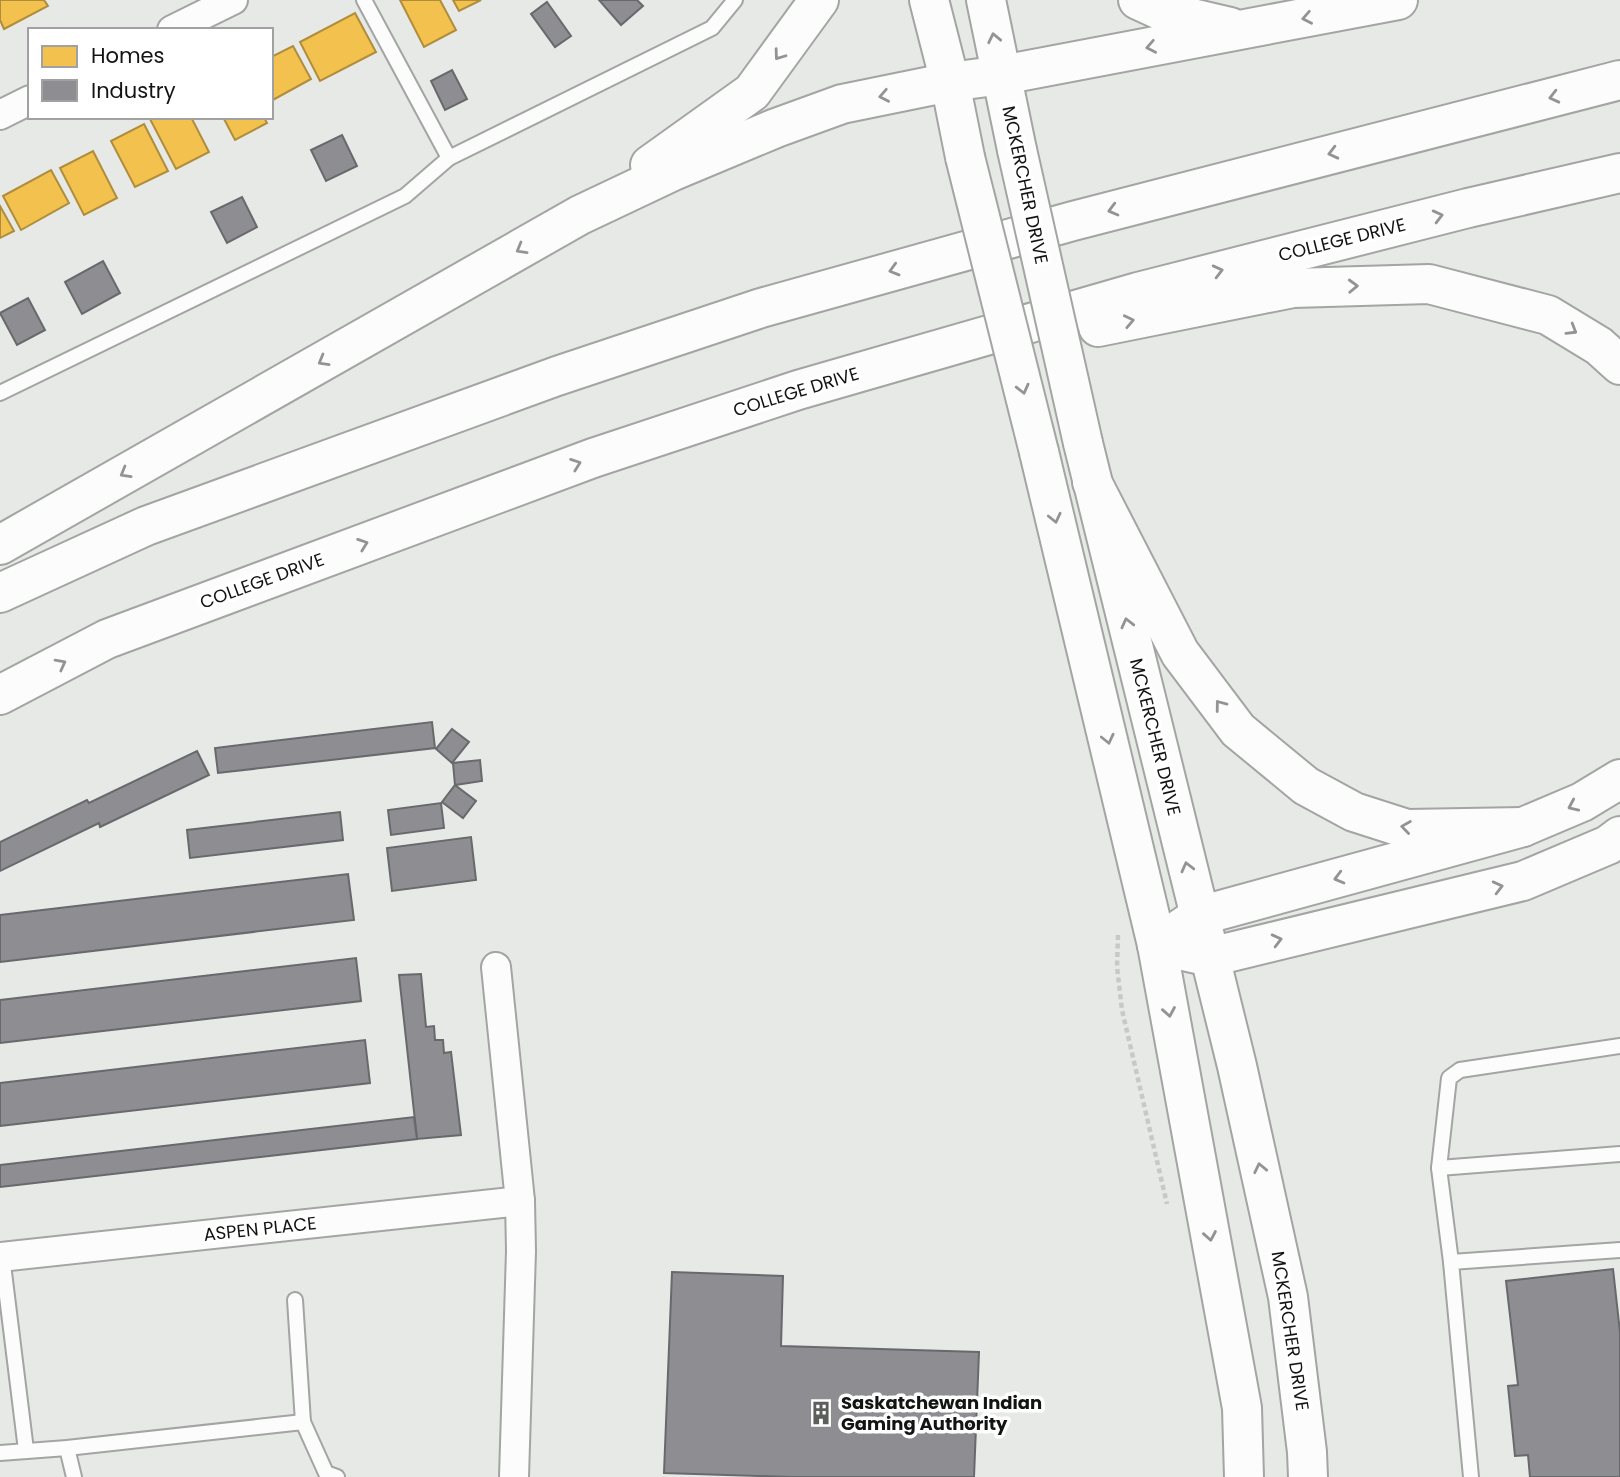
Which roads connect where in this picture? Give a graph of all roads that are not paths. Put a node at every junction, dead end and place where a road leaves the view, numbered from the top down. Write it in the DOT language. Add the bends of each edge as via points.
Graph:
graph roads {
  1 [pos="233,0"];
  2 [pos="364,0"];
  3 [pos="735,0"];
  4 [pos="819,0"];
  5 [pos="929,0"];
  6 [pos="986,0"];
  7 [pos="1138,0"];
  8 [pos="1398,0"];
  9 [pos="176,28"];
  10 [pos="1242,30"];
  11 [pos="1002,75"];
  12 [pos="1620,80"];
  13 [pos="950,82"];
  14 [pos="28,101"];
  15 [pos="0,115"];
  16 [pos="449,158"];
  17 [pos="1620,173"];
  18 [pos="580,215"];
  19 [pos="1620,365"];
  20 [pos="798,390"];
  21 [pos="0,393"];
  22 [pos="1092,482"];
  23 [pos="0,545"];
  24 [pos="0,593"];
  25 [pos="0,695"];
  26 [pos="1620,779"];
  27 [pos="1523,827"];
  28 [pos="1620,836"];
  29 [pos="1199,916"];
  30 [pos="1157,945"];
  31 [pos="1210,957"];
  32 [pos="496,967"];
  33 [pos="1620,1046"];
  34 [pos="1620,1154"];
  35 [pos="1440,1168"];
  36 [pos="520,1201"];
  37 [pos="1620,1250"];
  38 [pos="1,1256"];
  39 [pos="1451,1262"];
  40 [pos="295,1300"];
  41 [pos="303,1422"];
  42 [pos="66,1448"];
  43 [pos="26,1450"];
  44 [pos="0,1453"];
  45 [pos="74,1477"];
  46 [pos="337,1477"];
  47 [pos="514,1477"];
  48 [pos="1244,1477"];
  49 [pos="1308,1477"];
  50 [pos="1471,1477"];
  1 -- 9 [label="street"];
  2 -- 16 [label="lane"];
  3 -- 16 [label="lane" via="712,28"];
  4 -- 18 [label="main road, one-way" via="752,92"];
  5 -- 13 [label="main road"];
  11 -- 6 [label="main road, MCKERCHER DRIVE, one-way"];
  7 -- 10 [label="main road" via="1162,11"];
  8 -- 10 [label="main road, one-way"];
  10 -- 11 [label="main road, one-way"];
  11 -- 13 [label="main road"];
  11 -- 22 [label="main road, MCKERCHER DRIVE, bridge"];
  12 -- 24 [label="main road, one-way" via="1073,221 761,308 557,376 146,526"];
  13 -- 18 [label="main road, one-way" via="842,104 674,171"];
  13 -- 30 [label="main road, one-way, bridge"];
  14 -- 15 [label="street"];
  16 -- 21 [label="lane" via="405,196"];
  20 -- 17 [label="main road, COLLEGE DRIVE, one-way" via="1138,292"];
  18 -- 23 [label="main road, one-way"];
  20 -- 19 [label="main road, one-way" via="1293,288 1415,284 1548,315 1599,346"];
  25 -- 20 [label="main road, COLLEGE DRIVE, one-way" via="107,639 593,458"];
  27 -- 22 [label="main road, one-way" via="1407,829 1354,813 1306,786 1238,730 1180,653"];
  29 -- 22 [label="main road, MCKERCHER DRIVE, one-way"];
  26 -- 27 [label="main road, one-way" via="1582,803"];
  27 -- 29 [label="main road, one-way"];
  31 -- 28 [label="main road, one-way" via="1522,881"];
  29 -- 30 [label="main road"];
  29 -- 31 [label="main road, MCKERCHER DRIVE"];
  30 -- 31 [label="main road"];
  30 -- 48 [label="main road, one-way" via="1242,1408"];
  49 -- 31 [label="main road, MCKERCHER DRIVE, one-way" via="1289,1297"];
  32 -- 36 [label="street"];
  33 -- 35 [label="lane" via="1460,1070 1449,1078"];
  34 -- 35 [label="lane"];
  35 -- 39 [label="lane"];
  36 -- 38 [label="street, ASPEN PLACE"];
  36 -- 47 [label="street"];
  37 -- 39 [label="lane"];
  38 -- 43 [label="lane"];
  39 -- 50 [label="lane"];
  40 -- 41 [label="lane"];
  41 -- 42 [label="lane"];
  41 -- 46 [label="lane" via="326,1473"];
  42 -- 43 [label="lane"];
  42 -- 45 [label="lane"];
  43 -- 44 [label="lane"];
}
